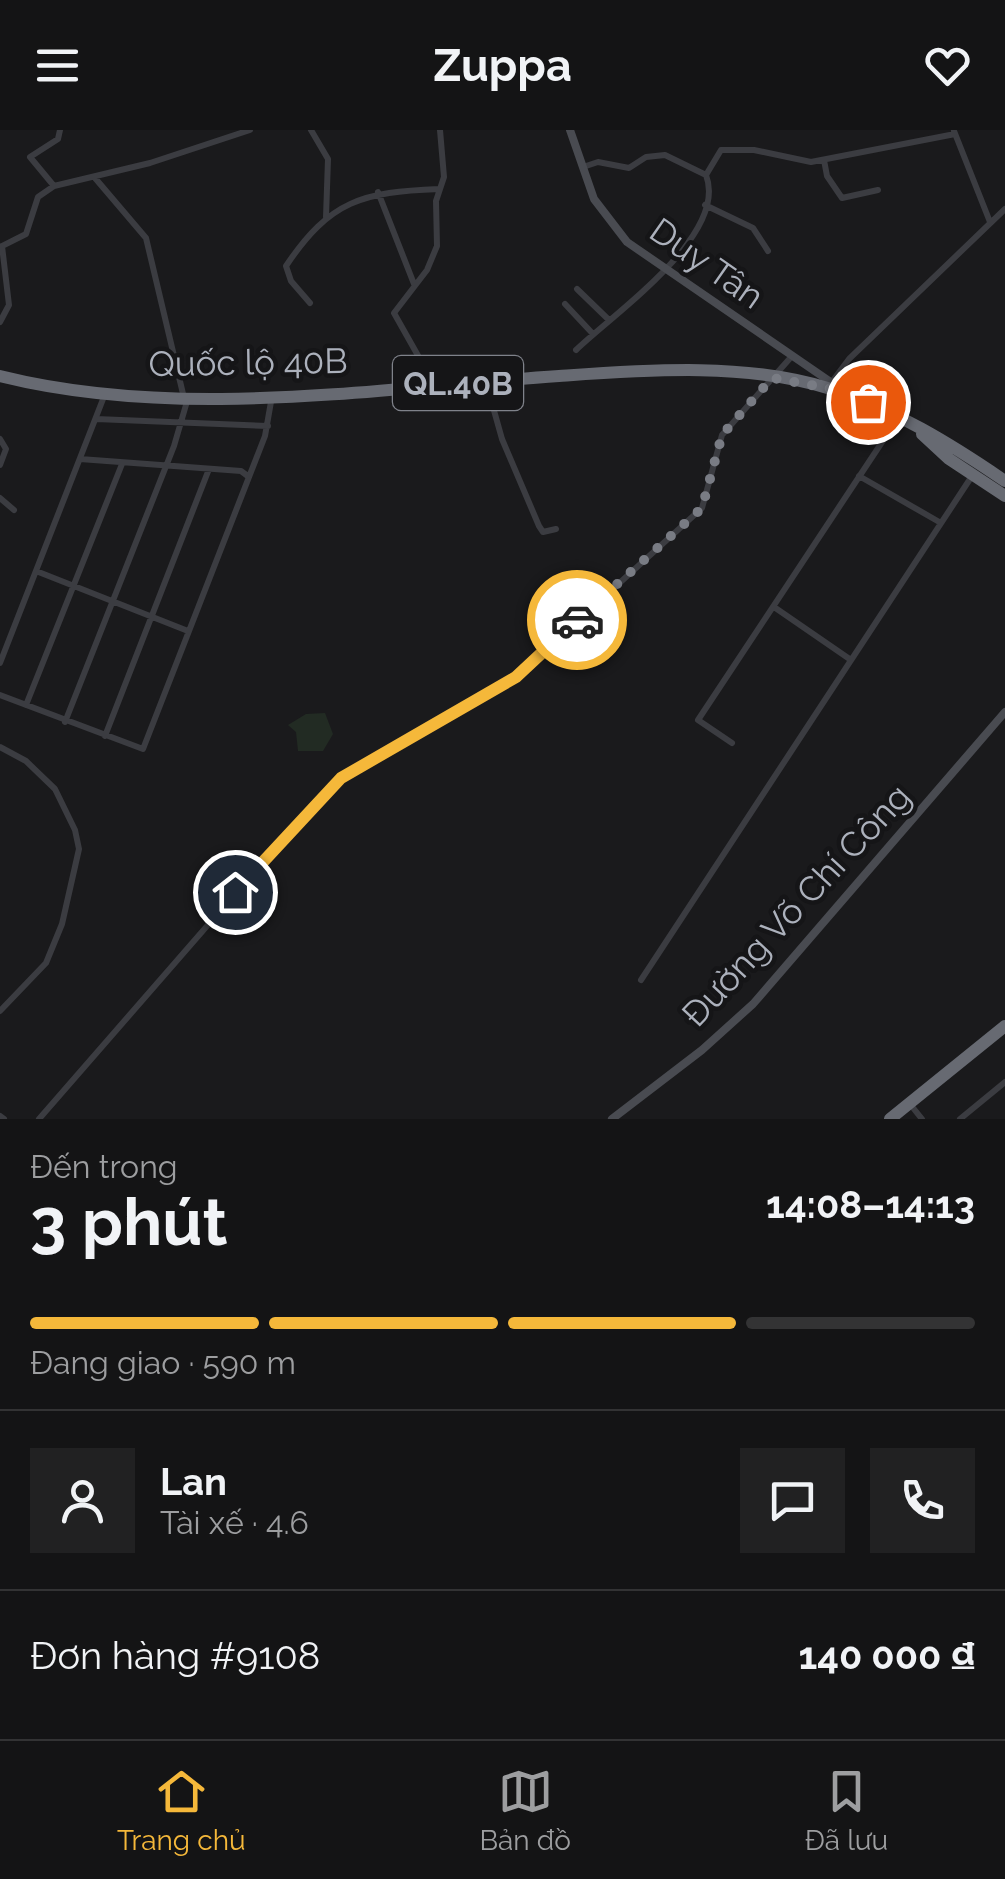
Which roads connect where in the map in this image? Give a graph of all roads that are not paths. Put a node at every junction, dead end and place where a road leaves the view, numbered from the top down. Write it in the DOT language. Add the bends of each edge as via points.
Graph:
graph roads {
  1 [pos="60,130"];
  2 [pos="250,130"];
  3 [pos="312,130"];
  4 [pos="440,130"];
  5 [pos="570,130"];
  6 [pos="234,132"];
  7 [pos="954,132"];
  8 [pos="824,160"];
  9 [pos="582,167"];
  10 [pos="706,175"];
  11 [pos="95,178"];
  12 [pos="54,186"];
  13 [pos="439,190"];
  14 [pos="878,190"];
  15 [pos="378,192"];
  16 [pos="704,205"];
  17 [pos="1005,208"];
  18 [pos="326,216"];
  19 [pos="990,222"];
  20 [pos="1,247"];
  21 [pos="768,250"];
  22 [pos="664,268"];
  23 [pos="414,284"];
  24 [pos="577,289"];
  25 [pos="310,303"];
  26 [pos="565,304"];
  27 [pos="609,320"];
  28 [pos="0,322"];
  29 [pos="593,334"];
  30 [pos="576,350"];
  31 [pos="792,356"];
  32 [pos="0,376"];
  33 [pos="772,378"];
  34 [pos="485,381"];
  35 [pos="832,383"];
  36 [pos="434,384"];
  37 [pos="106,392"];
  38 [pos="272,395"];
  39 [pos="186,398"];
  40 [pos="860,399"];
  41 [pos="96,419"];
  42 [pos="904,420"];
  43 [pos="180,426"];
  44 [pos="268,426"];
  45 [pos="0,439"];
  46 [pos="80,460"];
  47 [pos="122,464"];
  48 [pos="0,465"];
  49 [pos="165,467"];
  50 [pos="209,469"];
  51 [pos="972,475"];
  52 [pos="859,476"];
  53 [pos="249,477"];
  54 [pos="1005,480"];
  55 [pos="1005,496"];
  56 [pos="0,498"];
  57 [pos="14,510"];
  58 [pos="941,523"];
  59 [pos="556,529"];
  60 [pos="36,571"];
  61 [pos="73,586"];
  62 [pos="112,601"];
  63 [pos="774,606"];
  64 [pos="152,616"];
  65 [pos="189,631"];
  66 [pos="851,660"];
  67 [pos="0,663"];
  68 [pos="0,695"];
  69 [pos="26,705"];
  70 [pos="1005,712"];
  71 [pos="65,722"];
  72 [pos="105,736"];
  73 [pos="732,743"];
  74 [pos="0,747"];
  75 [pos="641,980"];
  76 [pos="0,1011"];
  77 [pos="1005,1026"];
  78 [pos="1005,1082"];
  79 [pos="910,1103"];
  80 [pos="39,1119"];
  81 [pos="612,1119"];
  82 [pos="890,1119"];
  83 [pos="922,1119"];
  84 [pos="960,1119"];
  1 -- 12 [label="street" via="58,139 30,156"];
  2 -- 6 [label="street"];
  3 -- 18 [label="street" via="328,159"];
  4 -- 13 [label="street"];
  5 -- 9 [label="main road, Duy Tân"];
  6 -- 11 [label="street"];
  7 -- 8 [label="street"];
  7 -- 19 [label="street"];
  8 -- 10 [label="street" via="724,148"];
  8 -- 14 [label="street" via="826,176 842,198"];
  9 -- 10 [label="street" via="598,162 632,168 646,157 665,155"];
  9 -- 22 [label="main road, Duy Tân" via="605,218"];
  10 -- 16 [label="street"];
  11 -- 12 [label="street"];
  11 -- 39 [label="street" via="146,238"];
  12 -- 20 [label="street" via="38,197 26,234"];
  13 -- 15 [label="street"];
  13 -- 23 [label="street" via="437,246"];
  15 -- 18 [label="street"];
  15 -- 23 [label="street"];
  16 -- 21 [label="street" via="753,228"];
  16 -- 22 [label="street" via="696,233"];
  17 -- 19 [label="street"];
  18 -- 25 [label="street" via="286,266"];
  19 -- 35 [label="street"];
  20 -- 28 [label="street" via="9,305"];
  22 -- 27 [label="street"];
  22 -- 31 [label="main road, Duy Tân"];
  23 -- 36 [label="street" via="395,318"];
  24 -- 27 [label="street"];
  26 -- 29 [label="street"];
  27 -- 29 [label="street"];
  29 -- 30 [label="street"];
  31 -- 33 [label="street"];
  31 -- 35 [label="main road, Duy Tân"];
  32 -- 37 [label="highway, Quốc lộ 40B / QL.40B"];
  33 -- 34 [label="highway, Quốc lộ 40B / QL.40B" via="630,372"];
  33 -- 40 [label="highway, Quốc lộ 40B / QL.40B"];
  33 -- 80 [label="street" via="722,435 702,508 516,677 341,778"];
  34 -- 36 [label="highway, Quốc lộ 40B / QL.40B"];
  34 -- 59 [label="street" via="538,526 543,532"];
  35 -- 40 [label="main road, Duy Tân"];
  36 -- 38 [label="highway, Quốc lộ 40B / QL.40B"];
  37 -- 39 [label="highway, Quốc lộ 40B / QL.40B"];
  37 -- 41 [label="street"];
  38 -- 39 [label="highway, Quốc lộ 40B / QL.40B"];
  38 -- 44 [label="street"];
  39 -- 43 [label="street"];
  40 -- 42 [label="highway, Quốc lộ 40B / QL.40B"];
  41 -- 43 [label="street"];
  41 -- 46 [label="street"];
  42 -- 51 [label="highway, Quốc lộ 40B / QL.40B"];
  42 -- 52 [label="street"];
  42 -- 54 [label="highway, Quốc lộ 40B / QL.40B"];
  43 -- 44 [label="street"];
  43 -- 49 [label="street"];
  44 -- 53 [label="street"];
  45 -- 48 [label="street" via="6,449"];
  46 -- 47 [label="street"];
  46 -- 60 [label="street"];
  47 -- 49 [label="street"];
  47 -- 61 [label="street"];
  49 -- 50 [label="street"];
  49 -- 62 [label="street"];
  50 -- 53 [label="street"];
  50 -- 64 [label="street"];
  51 -- 55 [label="highway, Quốc lộ 40B / QL.40B"];
  51 -- 58 [label="street"];
  52 -- 58 [label="street"];
  52 -- 63 [label="street"];
  53 -- 65 [label="street"];
  56 -- 57 [label="street"];
  58 -- 66 [label="street"];
  60 -- 61 [label="street"];
  60 -- 67 [label="street"];
  61 -- 62 [label="street"];
  61 -- 69 [label="street"];
  62 -- 64 [label="street"];
  62 -- 71 [label="street"];
  63 -- 66 [label="street"];
  63 -- 73 [label="street" via="698,720"];
  64 -- 65 [label="street"];
  64 -- 72 [label="street"];
  65 -- 72 [label="street" via="143,749"];
  66 -- 75 [label="street"];
  68 -- 69 [label="street"];
  69 -- 71 [label="street"];
  70 -- 81 [label="main road, Đường Võ Chí Công" via="752,1004"];
  71 -- 72 [label="street"];
  74 -- 76 [label="street" via="55,789 78,852 46,963"];
  77 -- 79 [label="highway"];
  78 -- 84 [label="street"];
  79 -- 82 [label="highway"];
  79 -- 83 [label="street"];
}
